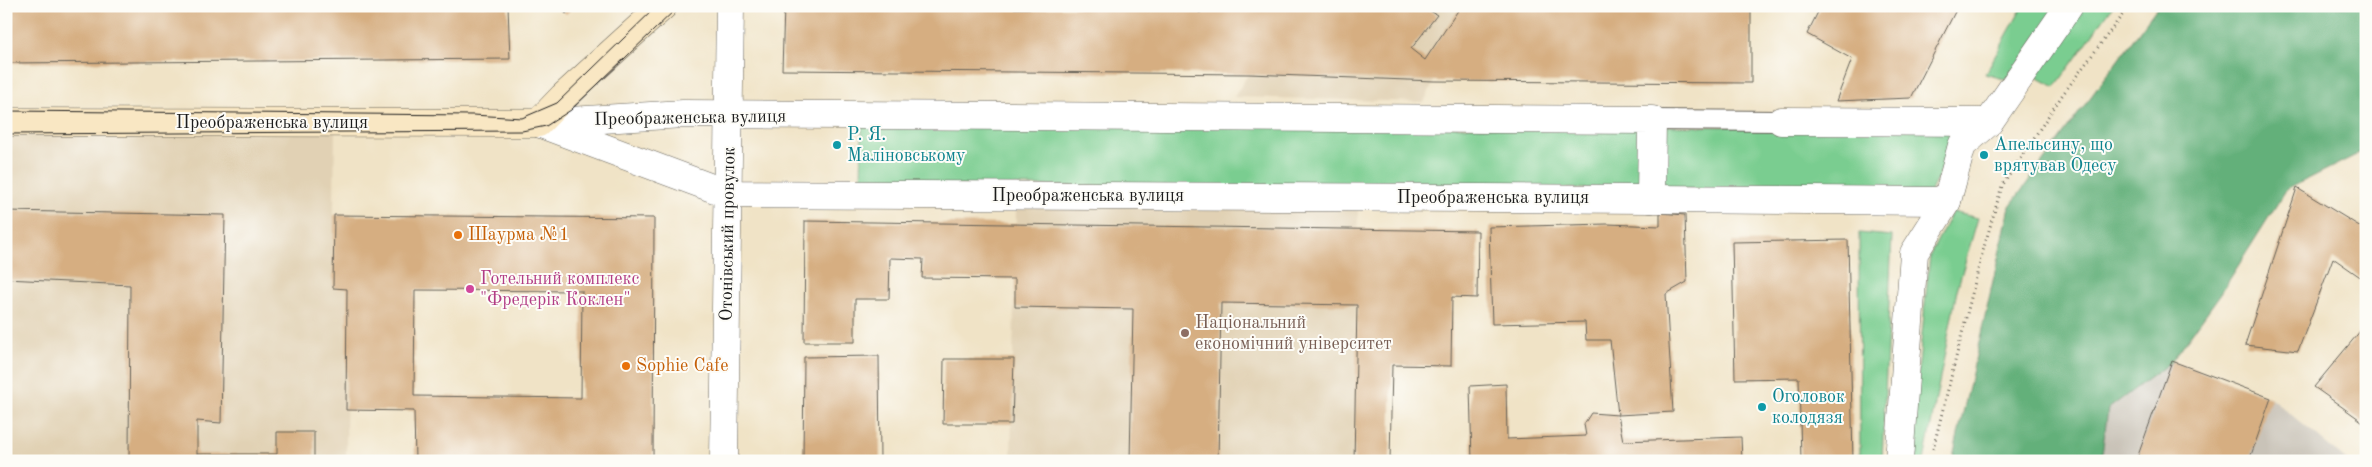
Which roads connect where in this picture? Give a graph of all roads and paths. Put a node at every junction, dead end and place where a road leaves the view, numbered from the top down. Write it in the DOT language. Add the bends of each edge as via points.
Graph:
graph roads {
  1 [pos="663,6"];
  2 [pos="730,6"];
  3 [pos="2070,6"];
  4 [pos="2129,6"];
  5 [pos="730,115"];
  6 [pos="1652,120"];
  7 [pos="1781,121"];
  8 [pos="6,122"];
  9 [pos="1989,122"];
  10 [pos="538,123"];
  11 [pos="728,194"];
  12 [pos="1651,199"];
  13 [pos="1947,201"];
  14 [pos="1932,451"];
  15 [pos="724,461"];
  16 [pos="1899,461"];
  1 -- 10 [label="main road"];
  2 -- 5 [label="street, Отонівський провулок"];
  3 -- 9 [label="street"];
  4 -- 14 [label="path" via="2063,94 2002,186"];
  5 -- 6 [label="street, Преображенська вулиця"];
  5 -- 10 [label="street, Преображенська вулиця" via="683,114"];
  5 -- 11 [label="street, Отонівський провулок"];
  6 -- 7 [label="lane, Преображенська вулиця"];
  6 -- 12 [label="street"];
  7 -- 9 [label="street, Преображенська вулиця"];
  8 -- 10 [label="main road, Преображенська вулиця"];
  9 -- 13 [label="street" via="1962,145"];
  10 -- 11 [label="street, Преображенська вулиця"];
  11 -- 12 [label="street, Преображенська вулиця"];
  11 -- 15 [label="street, Отонівський провулок"];
  12 -- 13 [label="street, Преображенська вулиця"];
  13 -- 16 [label="street" via="1914,253"];
}
